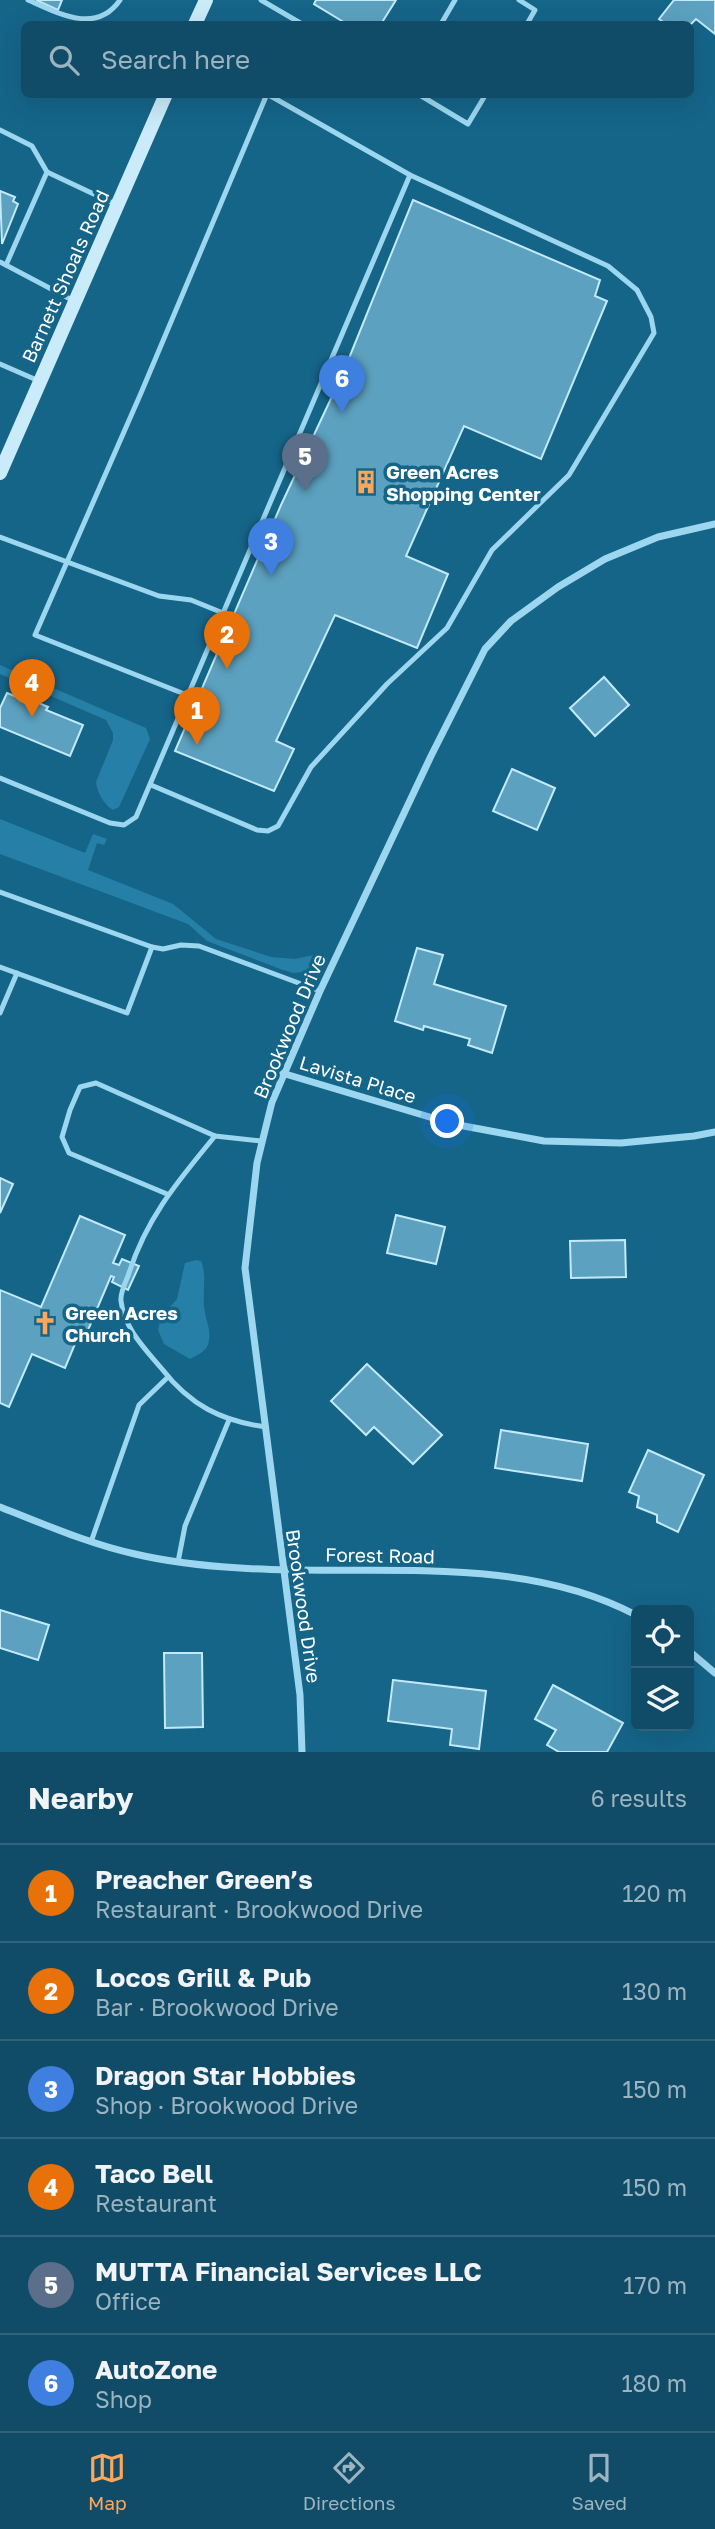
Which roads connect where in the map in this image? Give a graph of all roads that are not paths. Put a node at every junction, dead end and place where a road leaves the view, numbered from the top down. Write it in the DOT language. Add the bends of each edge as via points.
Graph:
graph roads {
  1 [pos="28,0"];
  2 [pos="120,0"];
  3 [pos="206,0"];
  4 [pos="261,0"];
  5 [pos="455,0"];
  6 [pos="519,0"];
  7 [pos="196,21"];
  8 [pos="297,21"];
  9 [pos="443,21"];
  10 [pos="529,21"];
  11 [pos="164,98"];
  12 [pos="265,98"];
  13 [pos="274,98"];
  14 [pos="425,98"];
  15 [pos="484,98"];
  16 [pos="0,130"];
  17 [pos="47,172"];
  18 [pos="410,175"];
  19 [pos="117,205"];
  20 [pos="3,263"];
  21 [pos="74,301"];
  22 [pos="0,364"];
  23 [pos="39,381"];
  24 [pos="2,463"];
  25 [pos="715,524"];
  26 [pos="0,537"];
  27 [pos="67,560"];
  28 [pos="223,612"];
  29 [pos="187,695"];
  30 [pos="0,778"];
  31 [pos="151,786"];
  32 [pos="0,892"];
  33 [pos="152,947"];
  34 [pos="0,967"];
  35 [pos="17,973"];
  36 [pos="320,991"];
  37 [pos="0,1013"];
  38 [pos="282,1073"];
  39 [pos="715,1132"];
  40 [pos="215,1136"];
  41 [pos="261,1141"];
  42 [pos="167,1194"];
  43 [pos="168,1377"];
  44 [pos="229,1420"];
  45 [pos="266,1427"];
  46 [pos="0,1507"];
  47 [pos="92,1542"];
  48 [pos="178,1562"];
  49 [pos="283,1570"];
  50 [pos="631,1612"];
  51 [pos="694,1655"];
  52 [pos="715,1673"];
  53 [pos="302,1752"];
  1 -- 2 [label="lane" via="84,20 102,16"];
  3 -- 7 [label="main road"];
  4 -- 8 [label="lane"];
  5 -- 9 [label="lane"];
  6 -- 10 [label="lane" via="535,10"];
  11 -- 19 [label="main road, Barnett Shoals Road"];
  12 -- 27 [label="lane"];
  13 -- 18 [label="lane"];
  14 -- 15 [label="lane" via="468,124"];
  16 -- 17 [label="lane" via="33,146"];
  17 -- 19 [label="lane"];
  17 -- 20 [label="lane"];
  18 -- 28 [label="lane"];
  18 -- 31 [label="lane" via="608,266 637,290 654,333 569,475 492,550 447,628 387,684 311,767 278,826 257,830"];
  19 -- 21 [label="main road, Barnett Shoals Road"];
  20 -- 21 [label="lane"];
  21 -- 23 [label="main road, Barnett Shoals Road"];
  22 -- 23 [label="lane"];
  23 -- 24 [label="main road, Barnett Shoals Road"];
  25 -- 36 [label="street, Brookwood Drive" via="658,537 605,559 511,621 485,649"];
  26 -- 27 [label="lane"];
  27 -- 28 [label="lane" via="159,596 191,600"];
  27 -- 29 [label="lane" via="35,635"];
  28 -- 29 [label="lane"];
  29 -- 31 [label="lane"];
  30 -- 31 [label="lane" via="124,825 136,817"];
  32 -- 33 [label="lane"];
  33 -- 35 [label="lane" via="127,1013"];
  33 -- 36 [label="lane" via="199,946"];
  34 -- 35 [label="lane"];
  35 -- 37 [label="lane"];
  36 -- 38 [label="street, Brookwood Drive"];
  38 -- 39 [label="street, Lavista Place" via="453,1124 544,1141 621,1143"];
  38 -- 41 [label="street, Brookwood Drive"];
  40 -- 41 [label="lane"];
  40 -- 42 [label="lane"];
  40 -- 42 [label="lane" via="96,1083 80,1087 62,1137 69,1153"];
  41 -- 45 [label="street, Brookwood Drive" via="245,1268"];
  42 -- 43 [label="lane" via="135,1252 120,1299 130,1329"];
  43 -- 44 [label="lane" via="196,1404"];
  43 -- 47 [label="lane" via="139,1405"];
  44 -- 45 [label="lane"];
  44 -- 48 [label="lane" via="185,1526"];
  45 -- 49 [label="street, Brookwood Drive"];
  46 -- 47 [label="street, Forest Road"];
  47 -- 48 [label="street, Forest Road"];
  48 -- 49 [label="street, Forest Road"];
  49 -- 50 [label="street, Forest Road" via="500,1577 566,1588"];
  49 -- 53 [label="street, Brookwood Drive" via="300,1695"];
  51 -- 52 [label="street"];
}
